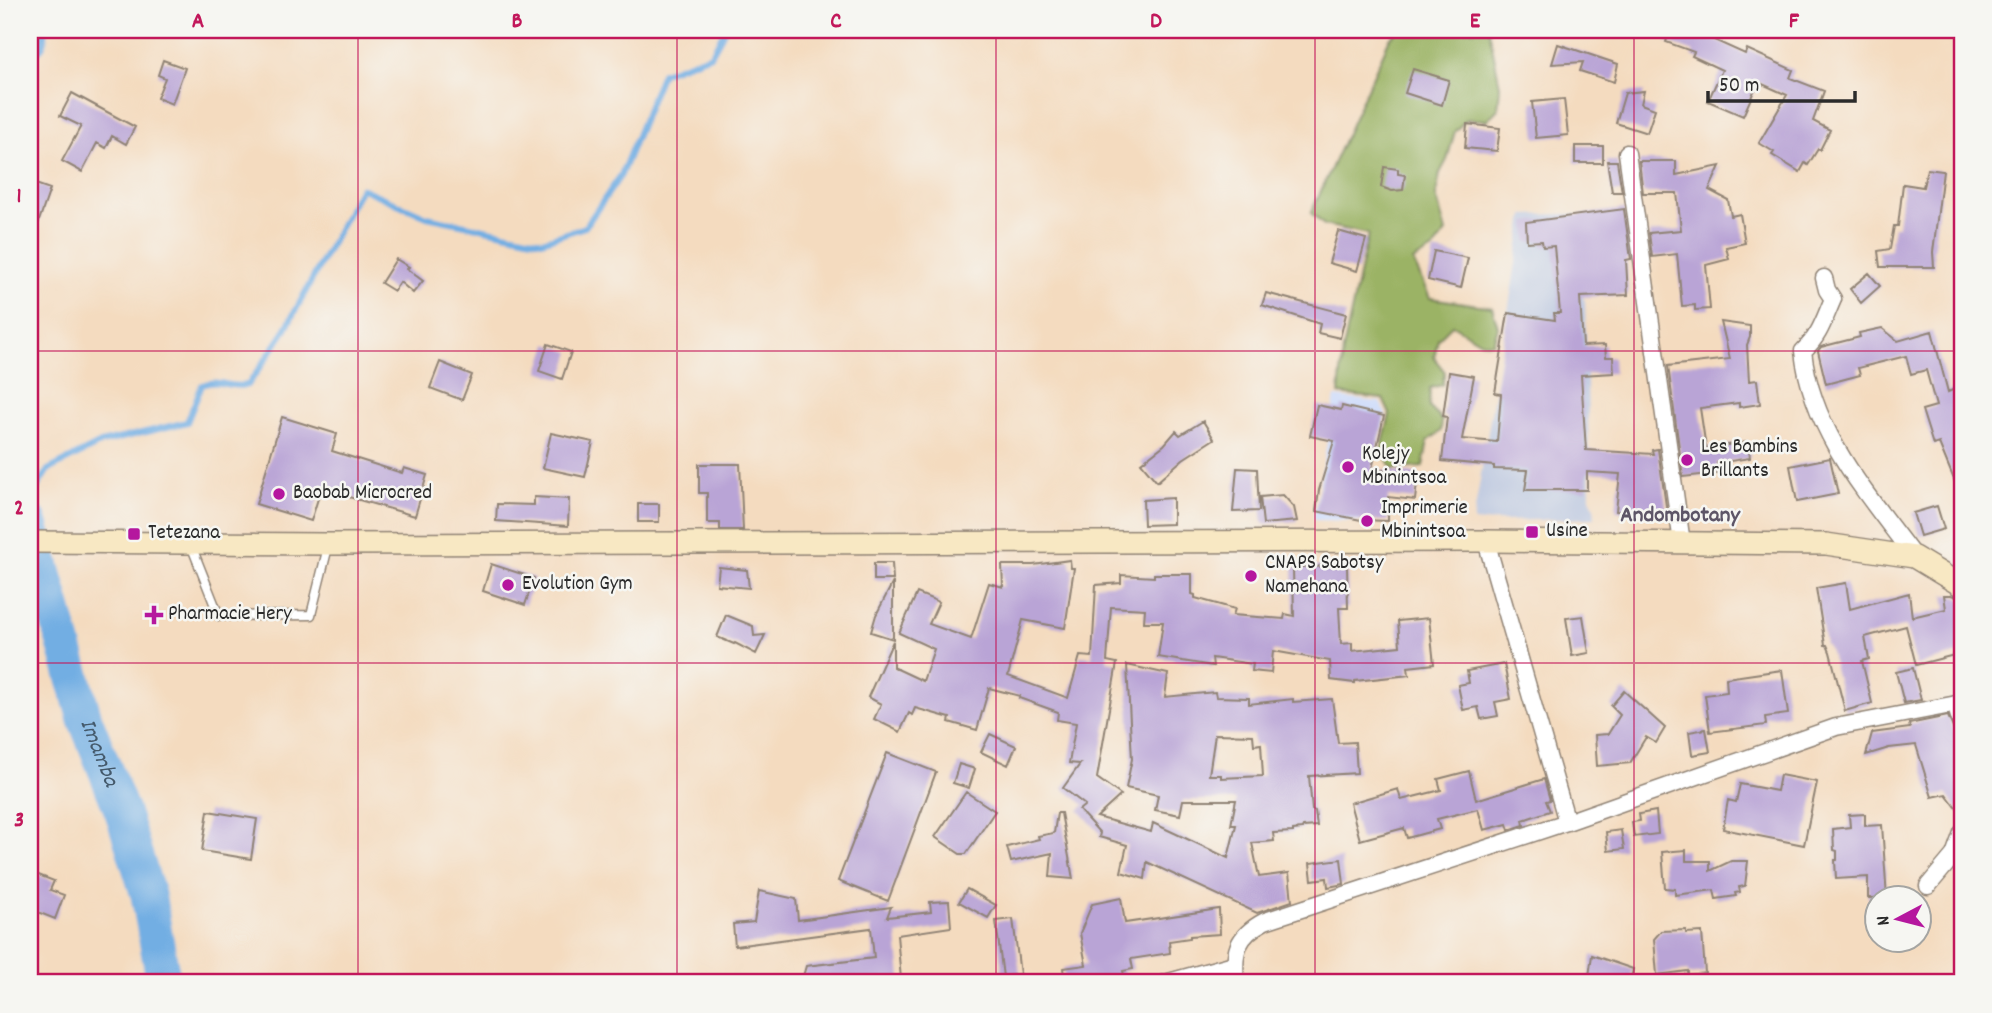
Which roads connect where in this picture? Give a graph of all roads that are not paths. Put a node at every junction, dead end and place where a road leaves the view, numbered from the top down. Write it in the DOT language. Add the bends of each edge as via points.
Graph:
graph roads {
  1 [pos="1627,153"];
  2 [pos="1824,278"];
  3 [pos="1486,541"];
  4 [pos="30,542"];
  5 [pos="190,542"];
  6 [pos="1682,543"];
  7 [pos="328,544"];
  8 [pos="1914,557"];
  9 [pos="1962,586"];
  10 [pos="1959,704"];
  11 [pos="1962,726"];
  12 [pos="1567,822"];
  13 [pos="1962,833"];
  14 [pos="1930,884"];
  15 [pos="1234,964"];
  16 [pos="1165,983"];
  17 [pos="1236,983"];
  1 -- 6 [label="street"];
  2 -- 8 [label="street" via="1833,299 1824,325 1802,351 1811,392 1847,468"];
  3 -- 6 [label="main road"];
  3 -- 7 [label="main road"];
  3 -- 12 [label="street"];
  4 -- 5 [label="main road"];
  5 -- 7 [label="main road"];
  5 -- 7 [label="lane" via="219,616 311,615"];
  6 -- 8 [label="main road" via="1826,544"];
  8 -- 9 [label="main road"];
  10 -- 11 [label="street"];
  10 -- 12 [label="street" via="1836,727"];
  12 -- 15 [label="street" via="1265,921 1239,941"];
  13 -- 14 [label="street" via="1954,855"];
  15 -- 16 [label="street"];
  15 -- 17 [label="street"];
}
